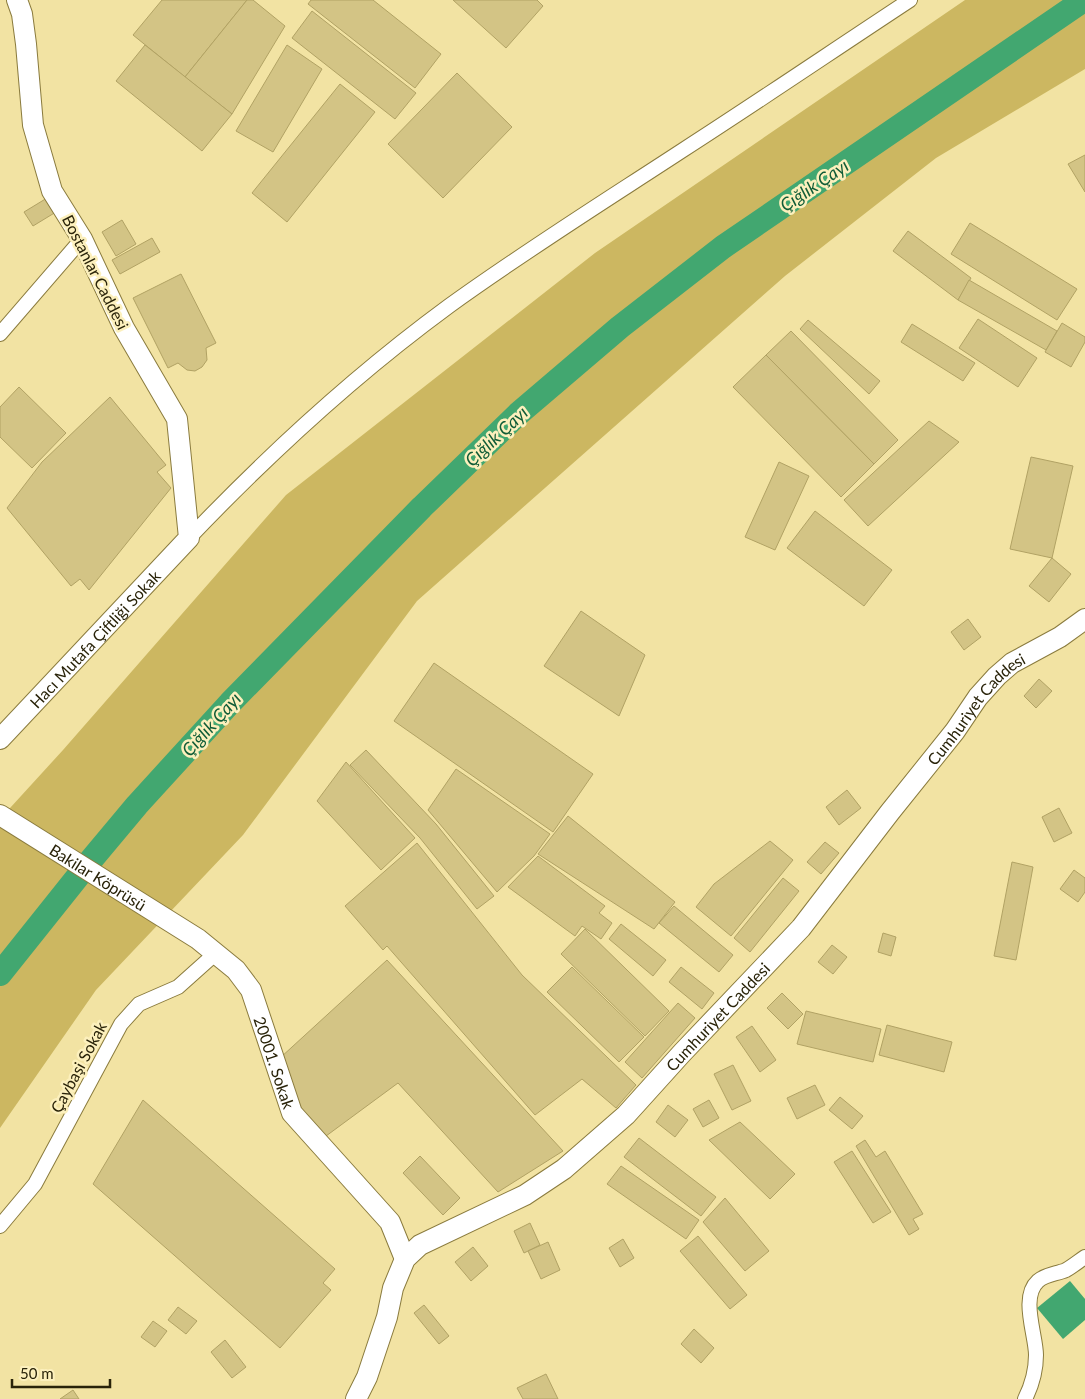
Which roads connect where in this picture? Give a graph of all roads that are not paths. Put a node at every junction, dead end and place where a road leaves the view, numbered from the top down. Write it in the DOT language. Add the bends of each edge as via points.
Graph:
graph roads {
  1 [pos="17,0"];
  2 [pos="910,0"];
  3 [pos="82,239"];
  4 [pos="0,334"];
  5 [pos="189,538"];
  6 [pos="1085,619"];
  7 [pos="0,739"];
  8 [pos="0,815"];
  9 [pos="198,939"];
  10 [pos="216,953"];
  11 [pos="0,1226"];
  12 [pos="1085,1257"];
  13 [pos="405,1259"];
  14 [pos="356,1399"];
  15 [pos="1025,1399"];
  1 -- 3 [label="street, Bostanlar Caddesi" via="26,44 33,124 52,191"];
  2 -- 5 [label="street" via="450,306 308,421"];
  3 -- 4 [label="street"];
  3 -- 5 [label="street, Bostanlar Caddesi" via="124,328 177,419"];
  5 -- 7 [label="street, Hacı Mutafa Çiftliği Sokak"];
  6 -- 13 [label="street, Cumhuriyet Caddesi" via="1060,637 1012,663 997,676 801,928 626,1115 564,1169 525,1194 420,1245"];
  8 -- 9 [label="street, Bakilar Köprüsü"];
  9 -- 10 [label="street, 20001. Sokak"];
  10 -- 11 [label="street, Çaybaşi Sokak" via="178,987 139,1004 121,1024 35,1184"];
  10 -- 13 [label="street, 20001. Sokak" via="236,970 251,990 292,1113 390,1222"];
  12 -- 15 [label="street" via="1065,1270 1039,1280 1031,1292 1036,1368"];
  13 -- 14 [label="street, Cumhuriyet Caddesi" via="393,1288 367,1377"];
}
